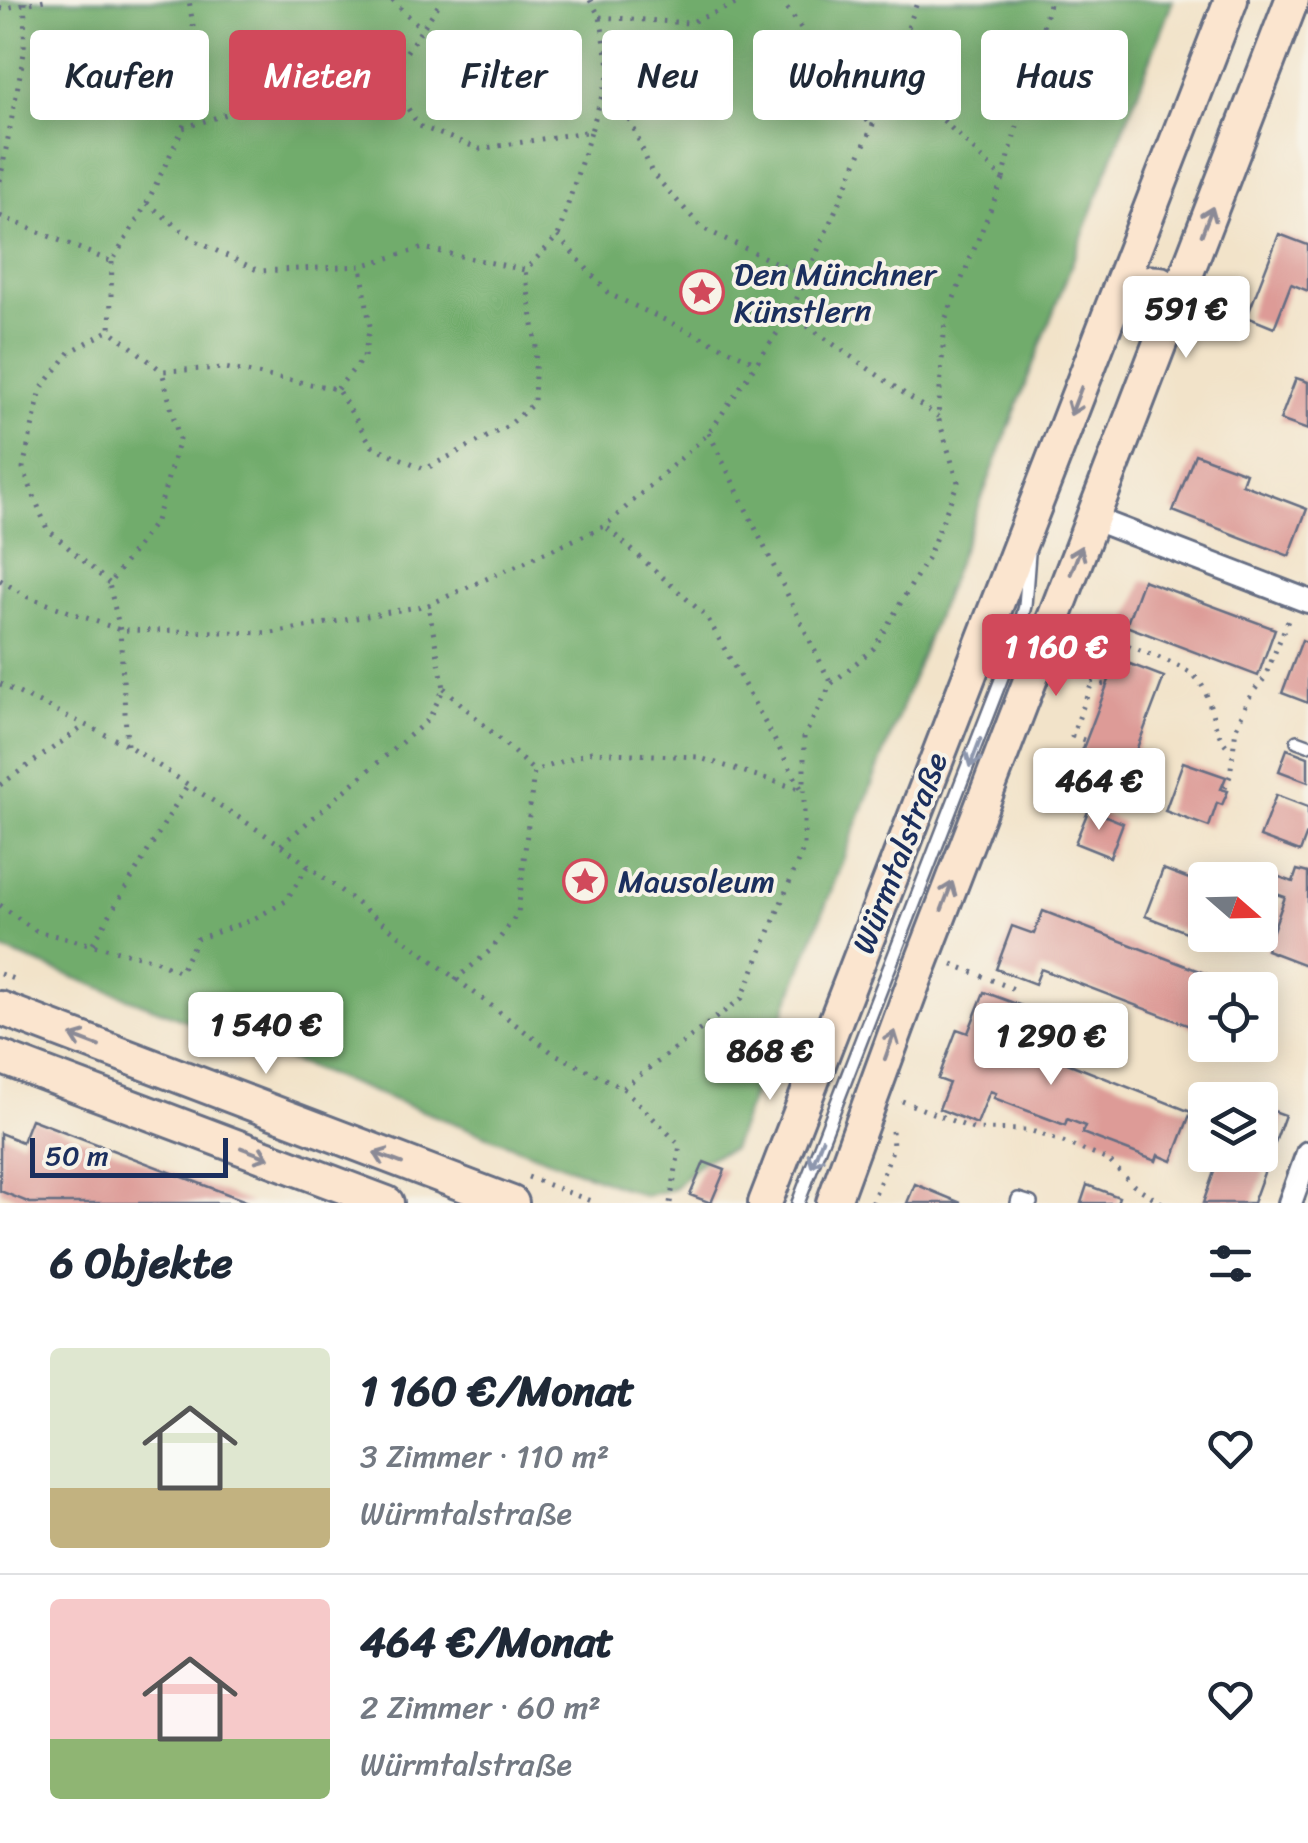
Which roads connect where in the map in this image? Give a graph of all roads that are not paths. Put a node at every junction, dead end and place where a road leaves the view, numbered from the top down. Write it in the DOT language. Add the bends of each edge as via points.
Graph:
graph roads {
  1 [pos="1231,0"];
  2 [pos="1292,0"];
  3 [pos="1118,291"];
  4 [pos="1172,312"];
  5 [pos="1092,518"];
  6 [pos="1029,525"];
  7 [pos="1303,599"];
  8 [pos="0,1008"];
  9 [pos="0,1057"];
  10 [pos="1308,1153"];
  11 [pos="387,1203"];
  12 [pos="512,1203"];
  13 [pos="765,1203"];
  14 [pos="798,1203"];
  15 [pos="833,1203"];
  16 [pos="1017,1203"];
  17 [pos="1031,1203"];
  18 [pos="1290,1203"];
  1 -- 3 [label="main road, Würmtalstraße"];
  4 -- 2 [label="main road, Würmtalstraße, one-way"];
  3 -- 4 [label="main road" via="1160,283"];
  3 -- 6 [label="main road, Würmtalstraße, one-way"];
  4 -- 5 [label="main road, Würmtalstraße"];
  5 -- 7 [label="street"];
  15 -- 5 [label="main road, Würmtalstraße, one-way"];
  6 -- 13 [label="main road, Würmtalstraße"];
  6 -- 14 [label="lane, one-way" via="1026,606 1016,641"];
  12 -- 8 [label="main road, one-way"];
  9 -- 11 [label="main road, one-way"];
  10 -- 18 [label="street"];
  16 -- 17 [label="lane"];
}
